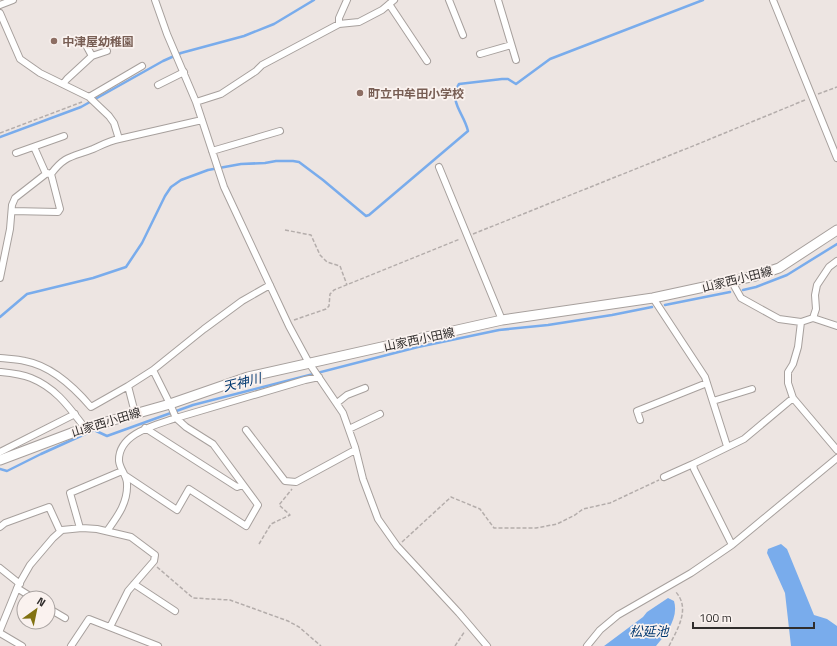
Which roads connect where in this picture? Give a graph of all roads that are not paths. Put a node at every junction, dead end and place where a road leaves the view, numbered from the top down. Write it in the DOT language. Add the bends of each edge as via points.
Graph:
graph roads {
  1 [pos="13,0"];
  2 [pos="154,0"];
  3 [pos="347,0"];
  4 [pos="448,0"];
  5 [pos="498,0"];
  6 [pos="773,0"];
  7 [pos="391,2"];
  8 [pos="0,5"];
  9 [pos="0,13"];
  10 [pos="339,24"];
  11 [pos="463,35"];
  12 [pos="86,45"];
  13 [pos="511,45"];
  14 [pos="107,51"];
  15 [pos="480,54"];
  16 [pos="92,56"];
  17 [pos="516,60"];
  18 [pos="427,61"];
  19 [pos="142,66"];
  20 [pos="184,72"];
  21 [pos="63,84"];
  22 [pos="158,85"];
  23 [pos="89,97"];
  24 [pos="196,102"];
  25 [pos="202,120"];
  26 [pos="280,131"];
  27 [pos="64,136"];
  28 [pos="119,139"];
  29 [pos="34,147"];
  30 [pos="212,151"];
  31 [pos="16,153"];
  32 [pos="837,158"];
  33 [pos="439,167"];
  34 [pos="48,174"];
  35 [pos="12,211"];
  36 [pos="837,230"];
  37 [pos="837,261"];
  38 [pos="1,274"];
  39 [pos="732,282"];
  40 [pos="270,285"];
  41 [pos="653,298"];
  42 [pos="812,318"];
  43 [pos="502,320"];
  44 [pos="801,322"];
  45 [pos="837,326"];
  46 [pos="0,358"];
  47 [pos="309,363"];
  48 [pos="153,370"];
  49 [pos="0,372"];
  50 [pos="319,377"];
  51 [pos="707,383"];
  52 [pos="128,386"];
  53 [pos="365,388"];
  54 [pos="752,389"];
  55 [pos="793,398"];
  56 [pos="713,401"];
  57 [pos="337,403"];
  58 [pos="170,404"];
  59 [pos="135,413"];
  60 [pos="75,414"];
  61 [pos="380,414"];
  62 [pos="176,418"];
  63 [pos="640,420"];
  64 [pos="85,428"];
  65 [pos="145,428"];
  66 [pos="349,429"];
  67 [pos="246,430"];
  68 [pos="727,446"];
  69 [pos="355,450"];
  70 [pos="837,450"];
  71 [pos="0,452"];
  72 [pos="837,458"];
  73 [pos="0,460"];
  74 [pos="693,464"];
  75 [pos="124,473"];
  76 [pos="664,477"];
  77 [pos="243,485"];
  78 [pos="0,527"];
  79 [pos="80,528"];
  80 [pos="60,531"];
  81 [pos="107,531"];
  82 [pos="732,545"];
  83 [pos="0,568"];
  84 [pos="134,584"];
  85 [pos="19,586"];
  86 [pos="24,590"];
  87 [pos="175,611"];
  88 [pos="56,613"];
  89 [pos="65,618"];
  90 [pos="110,627"];
  91 [pos="0,630"];
  92 [pos="0,633"];
  93 [pos="22,646"];
  94 [pos="71,646"];
  95 [pos="158,646"];
  96 [pos="487,646"];
  97 [pos="587,646"];
  1 -- 8 [label="street"];
  2 -- 20 [label="street"];
  3 -- 10 [label="street"];
  4 -- 11 [label="street"];
  5 -- 13 [label="street"];
  6 -- 32 [label="street"];
  7 -- 10 [label="street" via="382,10 359,22"];
  7 -- 18 [label="street"];
  9 -- 21 [label="street" via="20,59 40,73"];
  10 -- 24 [label="street" via="262,65 221,94"];
  12 -- 16 [label="street"];
  13 -- 15 [label="street"];
  13 -- 17 [label="street"];
  14 -- 16 [label="street"];
  16 -- 21 [label="street"];
  19 -- 23 [label="street"];
  20 -- 22 [label="street"];
  20 -- 24 [label="street"];
  21 -- 23 [label="street"];
  23 -- 28 [label="street" via="114,123"];
  24 -- 25 [label="street"];
  25 -- 28 [label="street"];
  25 -- 30 [label="street"];
  26 -- 30 [label="street"];
  27 -- 29 [label="street"];
  28 -- 34 [label="street" via="70,156"];
  29 -- 31 [label="street"];
  29 -- 34 [label="street"];
  30 -- 40 [label="street" via="224,187"];
  33 -- 43 [label="street"];
  34 -- 35 [label="street" via="15,198"];
  34 -- 35 [label="street" via="60,209 58,212"];
  35 -- 38 [label="street"];
  36 -- 39 [label="main road, 山家西小田線" via="779,268"];
  37 -- 42 [label="street" via="829,267 817,284 816,309"];
  39 -- 41 [label="main road, 山家西小田線"];
  39 -- 44 [label="street" via="741,298 779,319"];
  40 -- 47 [label="street"];
  40 -- 48 [label="street" via="204,329"];
  41 -- 43 [label="main road, 山家西小田線"];
  41 -- 51 [label="street"];
  42 -- 44 [label="street"];
  42 -- 45 [label="street"];
  43 -- 47 [label="main road, 山家西小田線"];
  44 -- 55 [label="street" via="798,348 788,372 788,383"];
  46 -- 52 [label="street" via="40,366 77,391 92,407"];
  47 -- 50 [label="street"];
  47 -- 58 [label="main road, 山家西小田線" via="248,377"];
  48 -- 52 [label="street"];
  48 -- 58 [label="street"];
  49 -- 60 [label="street" via="30,378 63,400"];
  50 -- 57 [label="street"];
  50 -- 62 [label="street"];
  51 -- 56 [label="street"];
  51 -- 63 [label="street" via="637,411"];
  52 -- 59 [label="street"];
  53 -- 57 [label="street" via="347,395"];
  54 -- 56 [label="street"];
  55 -- 68 [label="street" via="744,439"];
  55 -- 70 [label="street"];
  56 -- 68 [label="street"];
  57 -- 66 [label="street"];
  58 -- 59 [label="main road, 山家西小田線"];
  58 -- 62 [label="street"];
  59 -- 64 [label="main road, 山家西小田線"];
  60 -- 64 [label="street"];
  60 -- 71 [label="street"];
  61 -- 66 [label="street"];
  62 -- 65 [label="street"];
  62 -- 77 [label="street" via="213,444"];
  64 -- 73 [label="main road, 山家西小田線"];
  65 -- 75 [label="street" via="133,435 122,448 119,461"];
  65 -- 77 [label="street" via="237,487"];
  66 -- 69 [label="street"];
  67 -- 69 [label="street" via="285,481 296,482"];
  68 -- 74 [label="street"];
  69 -- 96 [label="street" via="378,519 397,546"];
  72 -- 82 [label="street"];
  74 -- 76 [label="street"];
  74 -- 82 [label="street"];
  75 -- 77 [label="street" via="177,510 189,490 246,526 258,505"];
  75 -- 79 [label="street" via="70,493"];
  75 -- 81 [label="street" via="128,484 125,504"];
  78 -- 80 [label="street" via="49,507"];
  79 -- 80 [label="street"];
  79 -- 81 [label="street"];
  80 -- 85 [label="street" via="30,565"];
  81 -- 84 [label="street" via="131,538 155,555 152,564"];
  82 -- 97 [label="street" via="618,615 600,630"];
  83 -- 85 [label="street"];
  84 -- 87 [label="street"];
  84 -- 90 [label="street"];
  85 -- 86 [label="street"];
  85 -- 91 [label="street"];
  88 -- 89 [label="street"];
  90 -- 94 [label="street" via="89,619"];
  90 -- 95 [label="street"];
  92 -- 93 [label="street"];
}
